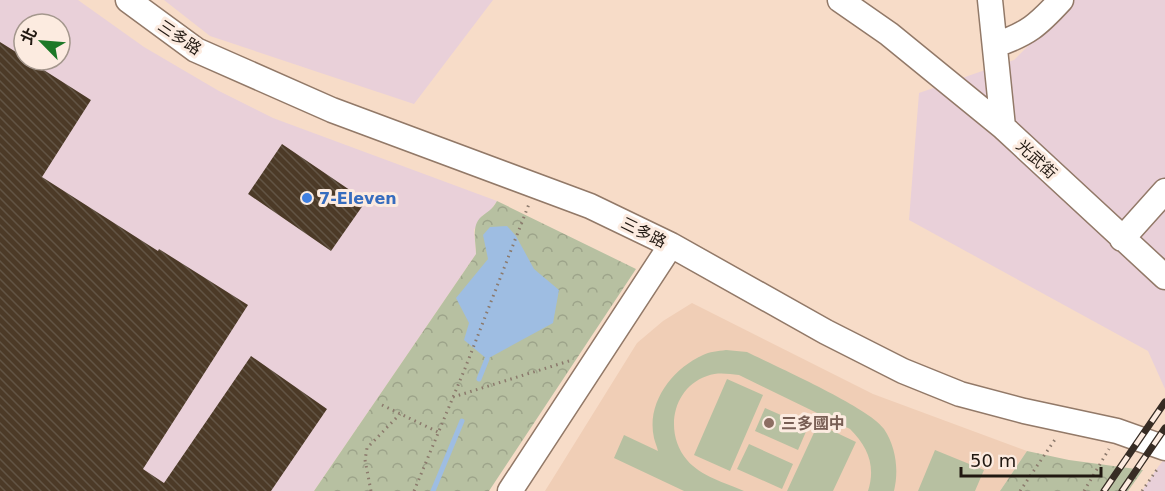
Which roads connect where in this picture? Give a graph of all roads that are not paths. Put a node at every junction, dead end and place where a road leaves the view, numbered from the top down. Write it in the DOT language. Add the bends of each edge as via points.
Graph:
graph roads {
  1 [pos="128,0"];
  2 [pos="840,0"];
  3 [pos="990,0"];
  4 [pos="1061,0"];
  5 [pos="995,45"];
  6 [pos="1003,127"];
  7 [pos="1165,190"];
  8 [pos="1122,239"];
  9 [pos="671,245"];
  10 [pos="1165,277"];
  11 [pos="1162,458"];
  12 [pos="510,491"];
  1 -- 9 [label="street, 三多路" via="196,51 332,110 590,206"];
  2 -- 6 [label="street" via="889,34"];
  3 -- 5 [label="street, 光武街"];
  4 -- 5 [label="street" via="1040,23 1019,37"];
  5 -- 6 [label="street, 光武街"];
  6 -- 8 [label="street, 光武街"];
  7 -- 8 [label="street"];
  8 -- 10 [label="street, 光武街"];
  9 -- 11 [label="street, 三多路" via="903,371 960,394 1117,430"];
  9 -- 12 [label="street"];
}
